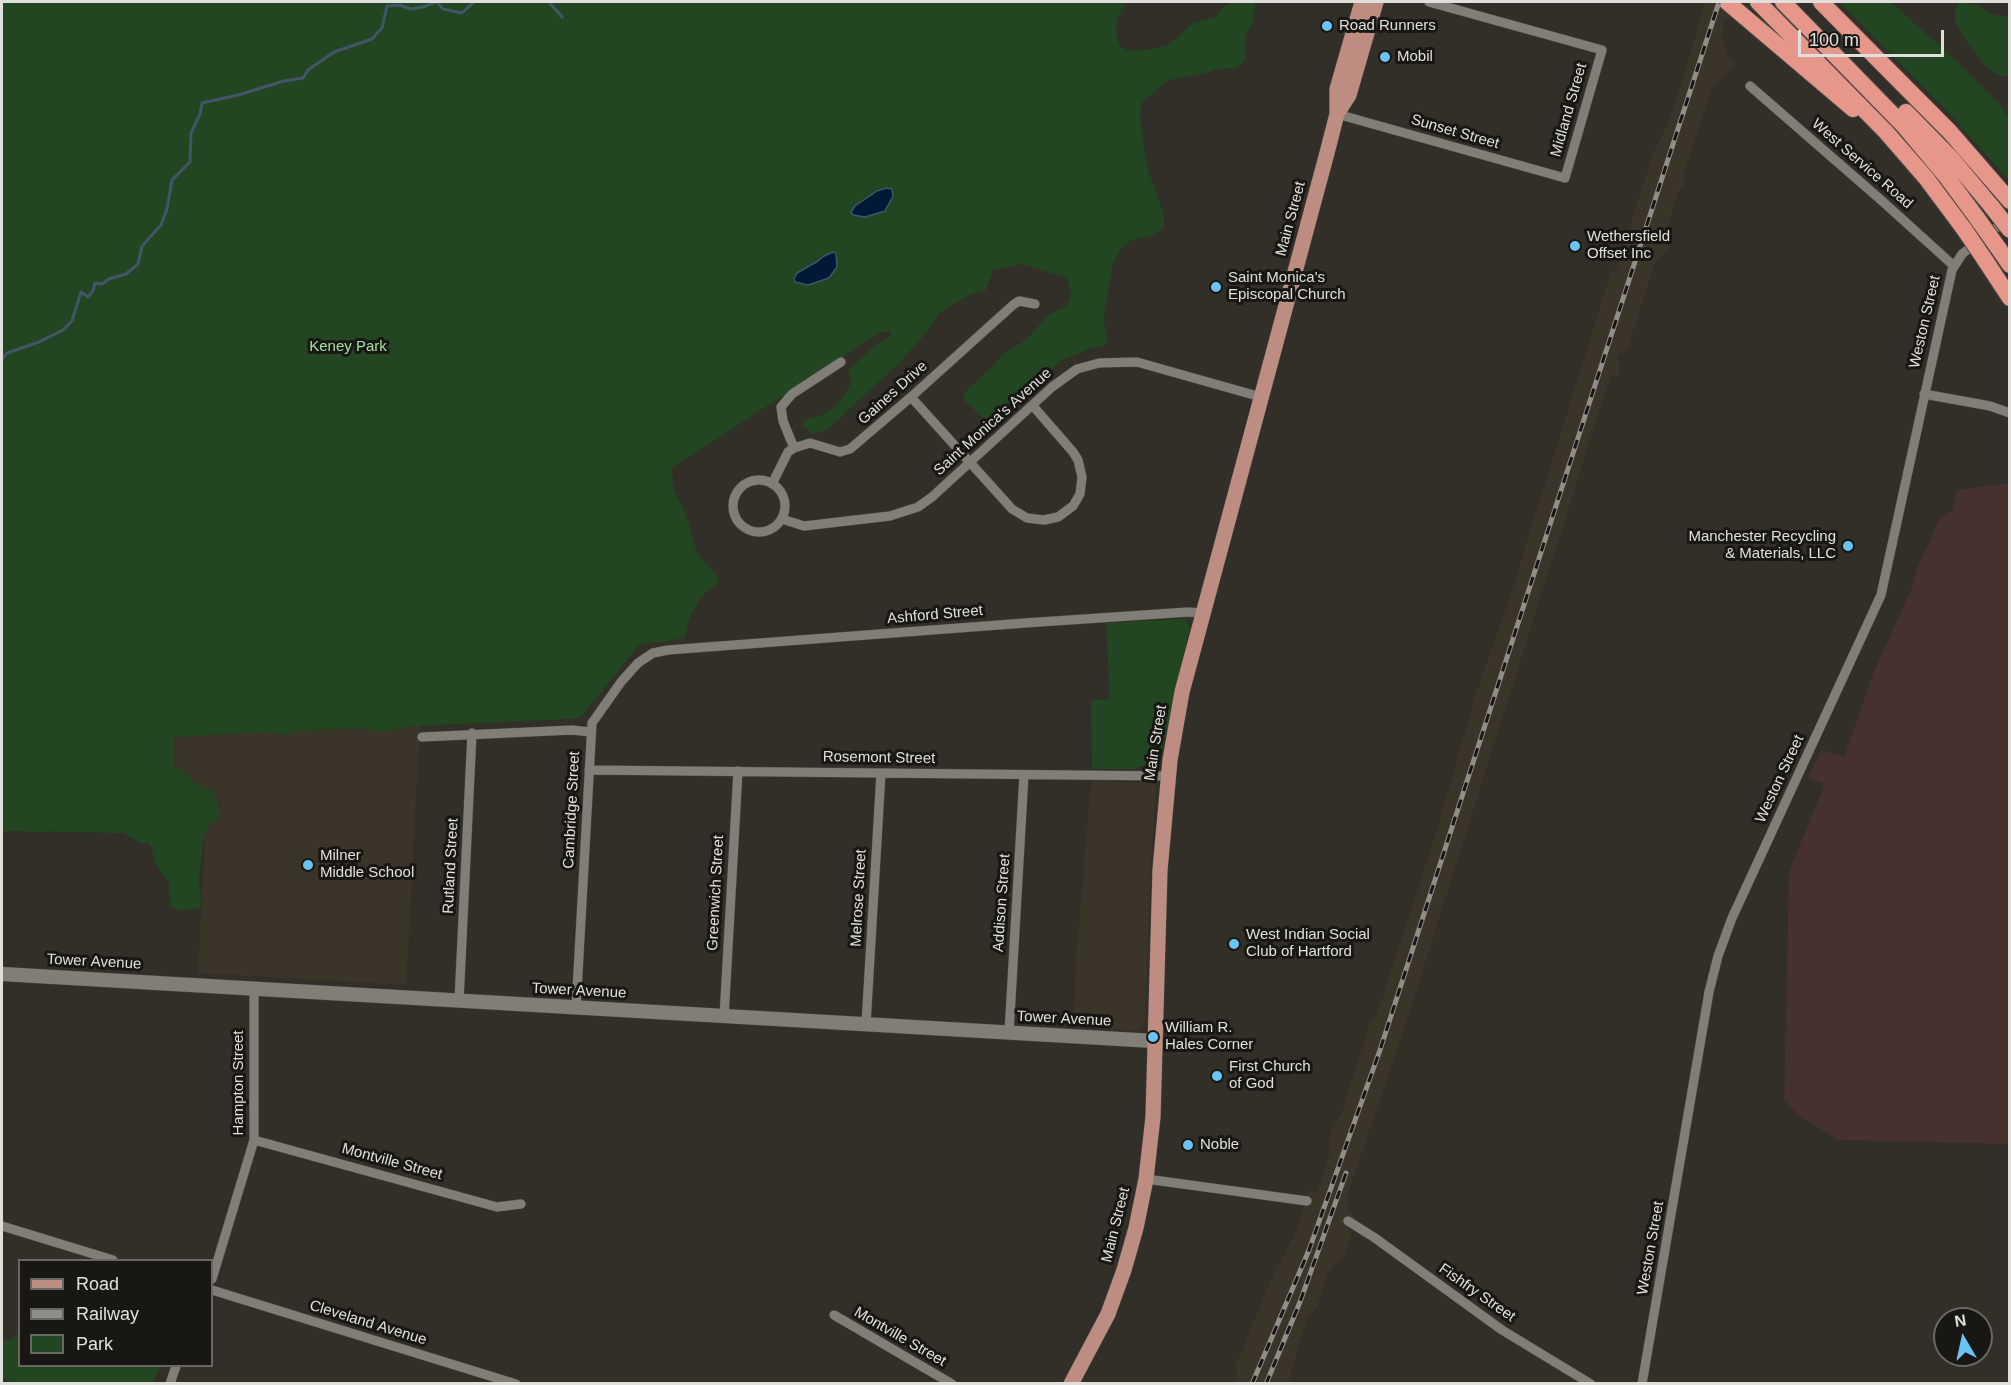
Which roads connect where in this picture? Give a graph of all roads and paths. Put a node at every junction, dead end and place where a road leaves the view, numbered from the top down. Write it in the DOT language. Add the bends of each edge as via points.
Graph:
graph roads {
  1 [pos="1376,2"];
  2 [pos="1428,2"];
  3 [pos="1726,2"];
  4 [pos="1758,2"];
  5 [pos="1783,2"];
  6 [pos="1796,2"];
  7 [pos="1821,2"];
  8 [pos="1364,11"];
  9 [pos="1750,87"];
  10 [pos="1337,114"];
  11 [pos="1886,132"];
  12 [pos="1565,178"];
  13 [pos="2008,198"];
  14 [pos="2010,218"];
  15 [pos="2010,230"];
  16 [pos="2010,265"];
  17 [pos="1954,266"];
  18 [pos="2010,298"];
  19 [pos="1035,304"];
  20 [pos="841,362"];
  21 [pos="1924,394"];
  22 [pos="911,397"];
  23 [pos="1261,397"];
  24 [pos="1033,406"];
  25 [pos="2010,413"];
  26 [pos="794,448"];
  27 [pos="971,463"];
  28 [pos="772,484"];
  29 [pos="782,519"];
  30 [pos="1204,613"];
  31 [pos="668,650"];
  32 [pos="590,732"];
  33 [pos="472,734"];
  34 [pos="422,737"];
  35 [pos="589,770"];
  36 [pos="738,771"];
  37 [pos="881,773"];
  38 [pos="1024,775"];
  39 [pos="1168,776"];
  40 [pos="2,974"];
  41 [pos="254,988"];
  42 [pos="459,1001"];
  43 [pos="576,1008"];
  44 [pos="724,1017"];
  45 [pos="866,1024"];
  46 [pos="1009,1033"];
  47 [pos="1154,1041"];
  48 [pos="254,1140"];
  49 [pos="1146,1179"];
  50 [pos="1307,1202"];
  51 [pos="521,1204"];
  52 [pos="1348,1221"];
  53 [pos="2,1226"];
  54 [pos="110,1259"];
  55 [pos="213,1276"];
  56 [pos="213,1290"];
  57 [pos="834,1315"];
  58 [pos="175,1367"];
  59 [pos="171,1383"];
  60 [pos="516,1383"];
  61 [pos="952,1383"];
  62 [pos="1071,1383"];
  63 [pos="1591,1383"];
  64 [pos="1642,1383"];
  1 -- 8 [label="main road, Main Street"];
  2 -- 12 [label="street, Midland Street" via="1602,50"];
  3 -- 11 [label="highway" via="1846,104"];
  4 -- 11 [label="highway"];
  5 -- 16 [label="highway, bridge" via="1905,127"];
  6 -- 15 [label="highway, bridge" via="1939,146"];
  7 -- 13 [label="highway" via="1963,146"];
  8 -- 10 [label="main road, Main Street" via="1337,89"];
  9 -- 17 [label="street, West Service Road"];
  10 -- 12 [label="street, Sunset Street"];
  10 -- 23 [label="main road, Main Street"];
  11 -- 18 [label="highway, bridge" via="1935,190"];
  14 -- 17 [label="street, Weston Street" via="1966,250"];
  17 -- 21 [label="street, Weston Street"];
  19 -- 22 [label="street, Gaines Drive" via="1019,301 1013,305"];
  20 -- 26 [label="street" via="792,394 781,407"];
  21 -- 25 [label="street"];
  21 -- 64 [label="street, Weston Street" via="1877,604 1718,956"];
  22 -- 26 [label="street, Gaines Drive" via="850,449 840,452 810,443"];
  22 -- 27 [label="street"];
  23 -- 24 [label="street, Saint Monica's Avenue" via="1142,363 1118,361 1077,369"];
  23 -- 30 [label="main road, Main Street"];
  24 -- 27 [label="street, Saint Monica's Avenue"];
  24 -- 27 [label="street" via="1078,460 1082,486 1073,506 1052,519 1027,518 1012,509"];
  26 -- 28 [label="street" via="788,452"];
  27 -- 29 [label="street, Saint Monica's Avenue" via="932,497 904,513 804,526"];
  28 -- 29 [label="street" via="784,498"];
  28 -- 29 [label="street" via="758,480 741,486 733,511 736,520 750,531 768,531"];
  30 -- 31 [label="street, Ashford Street"];
  30 -- 39 [label="main road, Main Street" via="1182,692"];
  31 -- 32 [label="street, Cambridge Street" via="653,653 638,663 594,717"];
  32 -- 33 [label="street"];
  32 -- 35 [label="street, Cambridge Street"];
  33 -- 34 [label="street"];
  33 -- 42 [label="street, Rutland Street"];
  35 -- 36 [label="street, Rosemont Street"];
  35 -- 43 [label="street, Cambridge Street"];
  36 -- 37 [label="street, Rosemont Street"];
  36 -- 44 [label="street, Greenwich Street"];
  37 -- 38 [label="street, Rosemont Street"];
  37 -- 45 [label="street, Melrose Street"];
  38 -- 39 [label="street, Rosemont Street"];
  38 -- 46 [label="street, Addison Street"];
  39 -- 47 [label="main road, Main Street" via="1160,870"];
  40 -- 41 [label="main road, Tower Avenue"];
  41 -- 42 [label="main road, Tower Avenue"];
  41 -- 48 [label="street, Hampton Street"];
  42 -- 43 [label="main road, Tower Avenue"];
  43 -- 44 [label="main road, Tower Avenue"];
  44 -- 45 [label="main road, Tower Avenue"];
  45 -- 46 [label="main road, Tower Avenue"];
  46 -- 47 [label="main road, Tower Avenue"];
  47 -- 49 [label="main road, Main Street" via="1153,1117"];
  48 -- 51 [label="street, Montville Street" via="497,1207"];
  48 -- 55 [label="street, Hampton Street"];
  49 -- 50 [label="street"];
  49 -- 62 [label="main road, Main Street" via="1124,1270 1108,1314"];
  52 -- 63 [label="street, Fishfry Street" via="1502,1330"];
  53 -- 54 [label="street"];
  56 -- 60 [label="street, Cleveland Avenue"];
  57 -- 61 [label="street, Montville Street"];
  58 -- 59 [label="street"];
}
